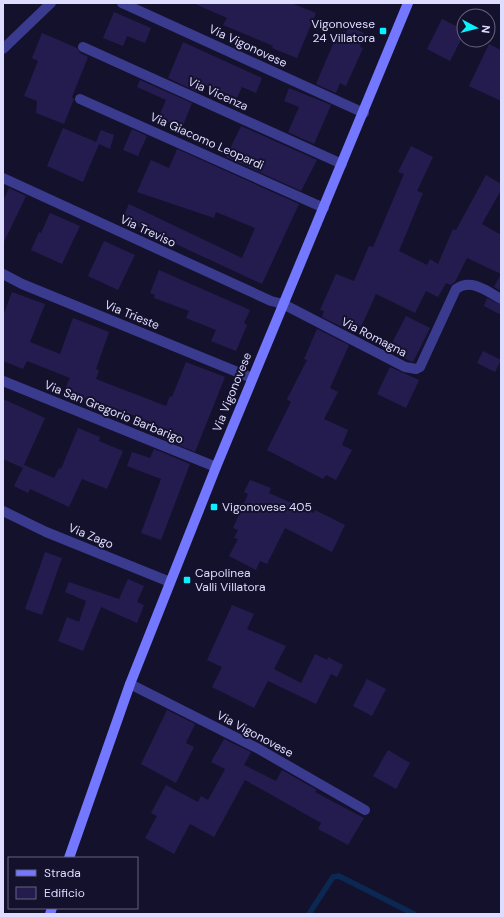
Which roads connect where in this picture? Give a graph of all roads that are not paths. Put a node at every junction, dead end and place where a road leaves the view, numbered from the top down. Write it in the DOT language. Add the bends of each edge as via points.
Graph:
graph roads {
  1 [pos="51,3"];
  2 [pos="122,3"];
  3 [pos="408,3"];
  4 [pos="83,47"];
  5 [pos="3,49"];
  6 [pos="80,98"];
  7 [pos="364,113"];
  8 [pos="342,164"];
  9 [pos="3,178"];
  10 [pos="324,208"];
  11 [pos="3,274"];
  12 [pos="501,299"];
  13 [pos="283,304"];
  14 [pos="252,378"];
  15 [pos="3,381"];
  16 [pos="216,466"];
  17 [pos="3,512"];
  18 [pos="170,582"];
  19 [pos="130,684"];
  20 [pos="365,810"];
  21 [pos="69,857"];
  1 -- 5 [label="street"];
  2 -- 7 [label="street, Via Vigonovese"];
  3 -- 7 [label="main road, Via Vigonovese"];
  4 -- 8 [label="street, Via Vicenza"];
  6 -- 10 [label="street, Via Giacomo Leopardi"];
  7 -- 8 [label="main road, Via Vigonovese"];
  8 -- 10 [label="main road, Via Vigonovese"];
  9 -- 13 [label="street, Via Treviso" via="271,301"];
  10 -- 13 [label="main road, Via Vigonovese"];
  11 -- 14 [label="street, Via Trieste"];
  12 -- 13 [label="street, Via Romagna" via="471,284 456,289 420,367 416,369 405,367"];
  13 -- 14 [label="main road, Via Vigonovese"];
  14 -- 16 [label="main road, Via Vigonovese"];
  15 -- 16 [label="street, Via San Gregorio Barbarigo"];
  16 -- 18 [label="main road, Via Vigonovese"];
  17 -- 18 [label="street, Via Zago"];
  18 -- 19 [label="main road, Via Vigonovese"];
  19 -- 20 [label="street, Via Vigonovese" via="257,748"];
  19 -- 21 [label="main road, Via Vigonovese"];
}
